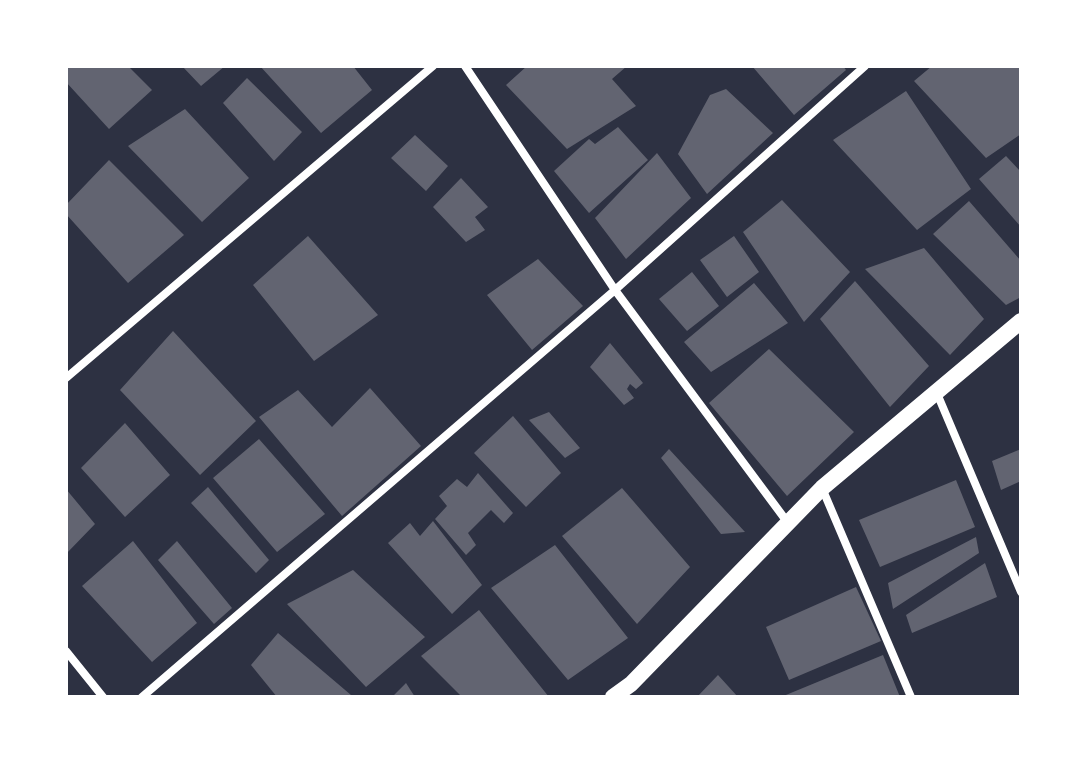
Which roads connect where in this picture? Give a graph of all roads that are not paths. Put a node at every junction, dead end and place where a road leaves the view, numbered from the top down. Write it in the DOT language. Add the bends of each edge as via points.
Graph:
graph roads {
  1 [pos="433,66"];
  2 [pos="465,66"];
  3 [pos="865,66"];
  4 [pos="615,290"];
  5 [pos="1021,321"];
  6 [pos="66,378"];
  7 [pos="936,391"];
  8 [pos="822,488"];
  9 [pos="788,523"];
  10 [pos="1021,592"];
  11 [pos="66,651"];
  12 [pos="634,690"];
  13 [pos="103,697"];
  14 [pos="142,697"];
  15 [pos="613,697"];
  16 [pos="911,697"];
  1 -- 6 [label="street"];
  2 -- 4 [label="street"];
  3 -- 4 [label="street"];
  4 -- 9 [label="street"];
  4 -- 14 [label="street"];
  5 -- 7 [label="main road"];
  7 -- 8 [label="main road"];
  7 -- 10 [label="street"];
  8 -- 9 [label="main road"];
  8 -- 16 [label="street"];
  9 -- 12 [label="main road"];
  11 -- 13 [label="street"];
  12 -- 15 [label="main road"];
}
